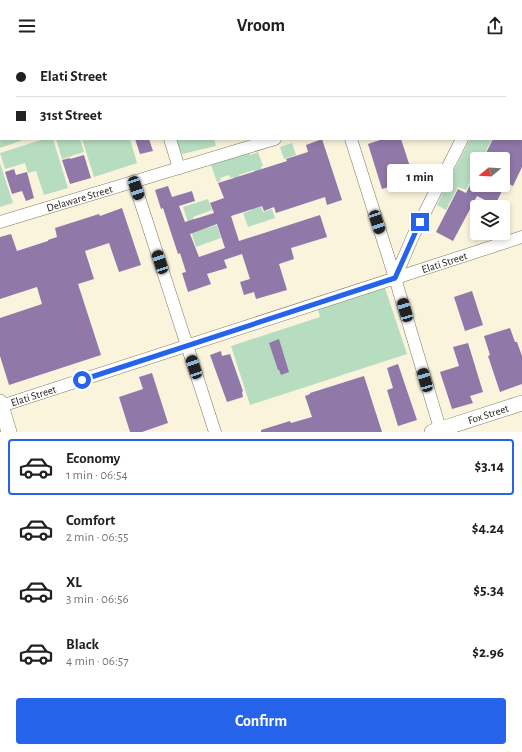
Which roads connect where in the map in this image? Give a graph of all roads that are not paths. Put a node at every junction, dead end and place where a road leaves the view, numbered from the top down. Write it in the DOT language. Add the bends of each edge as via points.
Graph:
graph roads {
  1 [pos="170,140"];
  2 [pos="271,140"];
  3 [pos="351,140"];
  4 [pos="461,140"];
  5 [pos="179,168"];
  6 [pos="134,182"];
  7 [pos="0,222"];
  8 [pos="522,237"];
  9 [pos="395,278"];
  10 [pos="187,346"];
  11 [pos="522,403"];
  12 [pos="1,404"];
  13 [pos="438,431"];
  14 [pos="9,432"];
  15 [pos="216,432"];
  1 -- 5 [label="street"];
  2 -- 5 [label="street, Delaware Street"];
  3 -- 9 [label="street"];
  4 -- 9 [label="street"];
  5 -- 6 [label="street, Delaware Street"];
  6 -- 7 [label="street, Delaware Street"];
  6 -- 10 [label="street"];
  8 -- 9 [label="street, Elati Street"];
  9 -- 10 [label="street, Elati Street"];
  9 -- 13 [label="street"];
  10 -- 12 [label="street, Elati Street"];
  10 -- 15 [label="street"];
  11 -- 13 [label="street, Fox Street"];
  12 -- 14 [label="street"];
}
